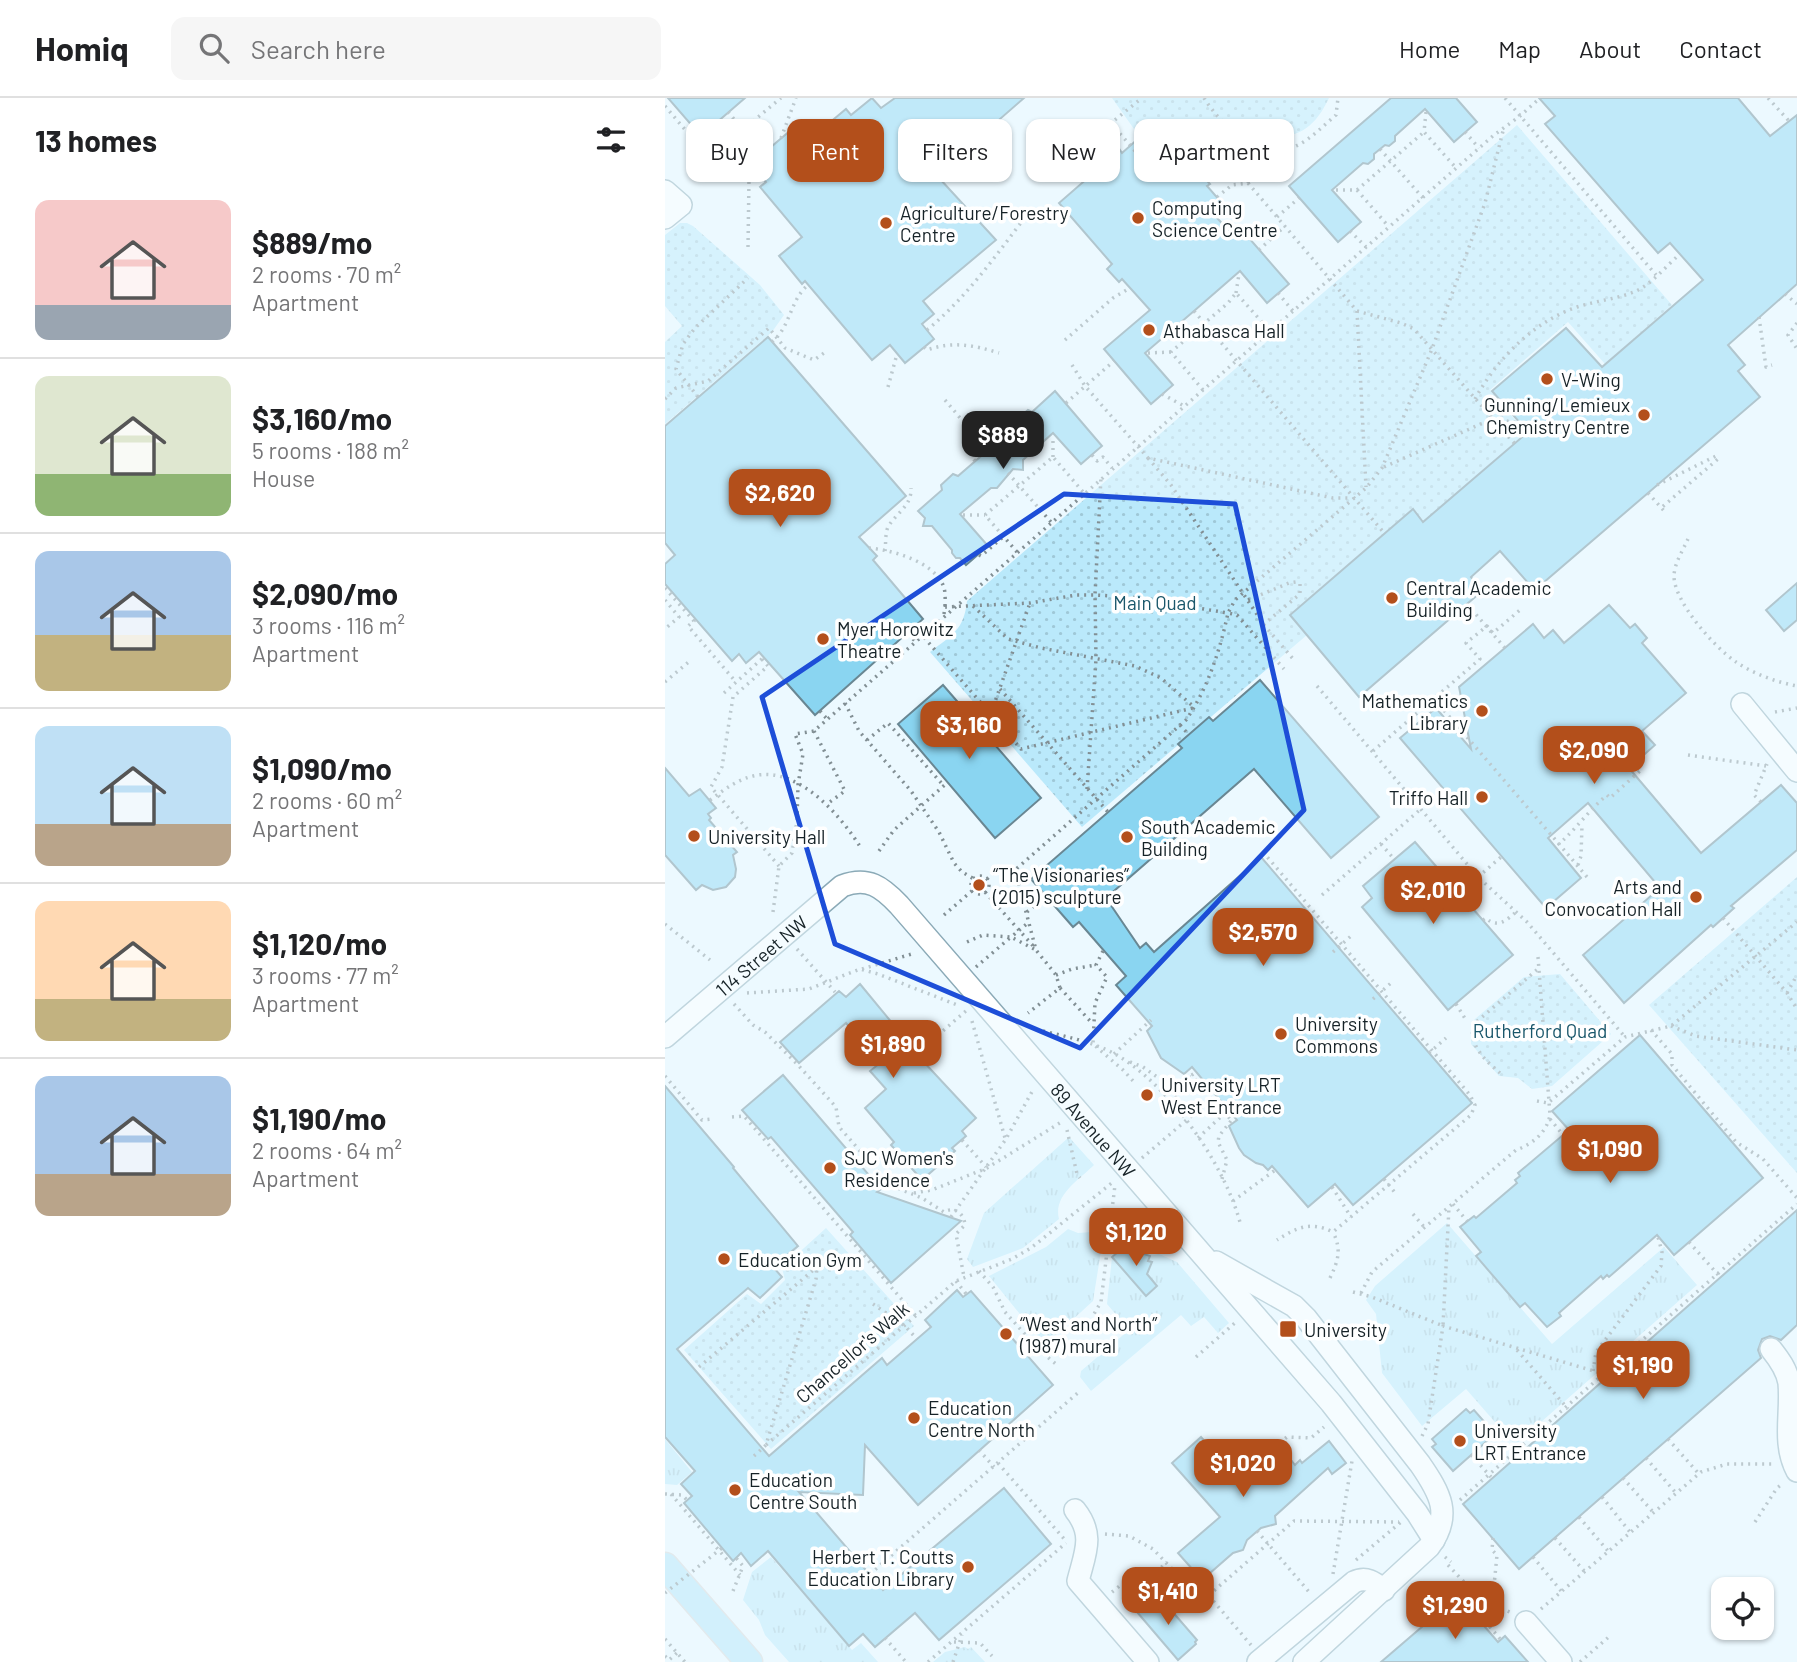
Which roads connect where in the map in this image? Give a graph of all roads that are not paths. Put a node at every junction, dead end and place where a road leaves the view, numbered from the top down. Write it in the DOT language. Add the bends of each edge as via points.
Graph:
graph roads {
  1 [pos="665,191"];
  2 [pos="665,218"];
  3 [pos="1742,704"];
  4 [pos="1797,771"];
  5 [pos="861,881"];
  6 [pos="665,1038"];
  7 [pos="1201,1254"];
  8 [pos="1771,1349"];
  9 [pos="1791,1471"];
  10 [pos="1075,1510"];
  11 [pos="1433,1551"];
  12 [pos="665,1566"];
  13 [pos="1384,1590"];
  14 [pos="1526,1622"];
  15 [pos="1250,1658"];
  16 [pos="749,1662"];
  17 [pos="1148,1662"];
  18 [pos="1304,1662"];
  19 [pos="1561,1662"];
  1 -- 2 [label="street" via="681,205"];
  3 -- 4 [label="street"];
  5 -- 6 [label="street, 114 Street NW" via="842,886"];
  5 -- 7 [label="street, 89 Avenue NW" via="877,885 899,905"];
  7 -- 11 [label="street, 89 Avenue NW" via="1351,1427 1417,1513"];
  7 -- 11 [label="street" via="1294,1306 1306,1318 1434,1485 1443,1506"];
  8 -- 9 [label="street" via="1789,1383"];
  10 -- 17 [label="street" via="1087,1535 1078,1581"];
  11 -- 13 [label="street"];
  12 -- 16 [label="main road"];
  13 -- 15 [label="street" via="1370,1581 1354,1582"];
  13 -- 18 [label="street"];
  14 -- 19 [label="street"];
}
